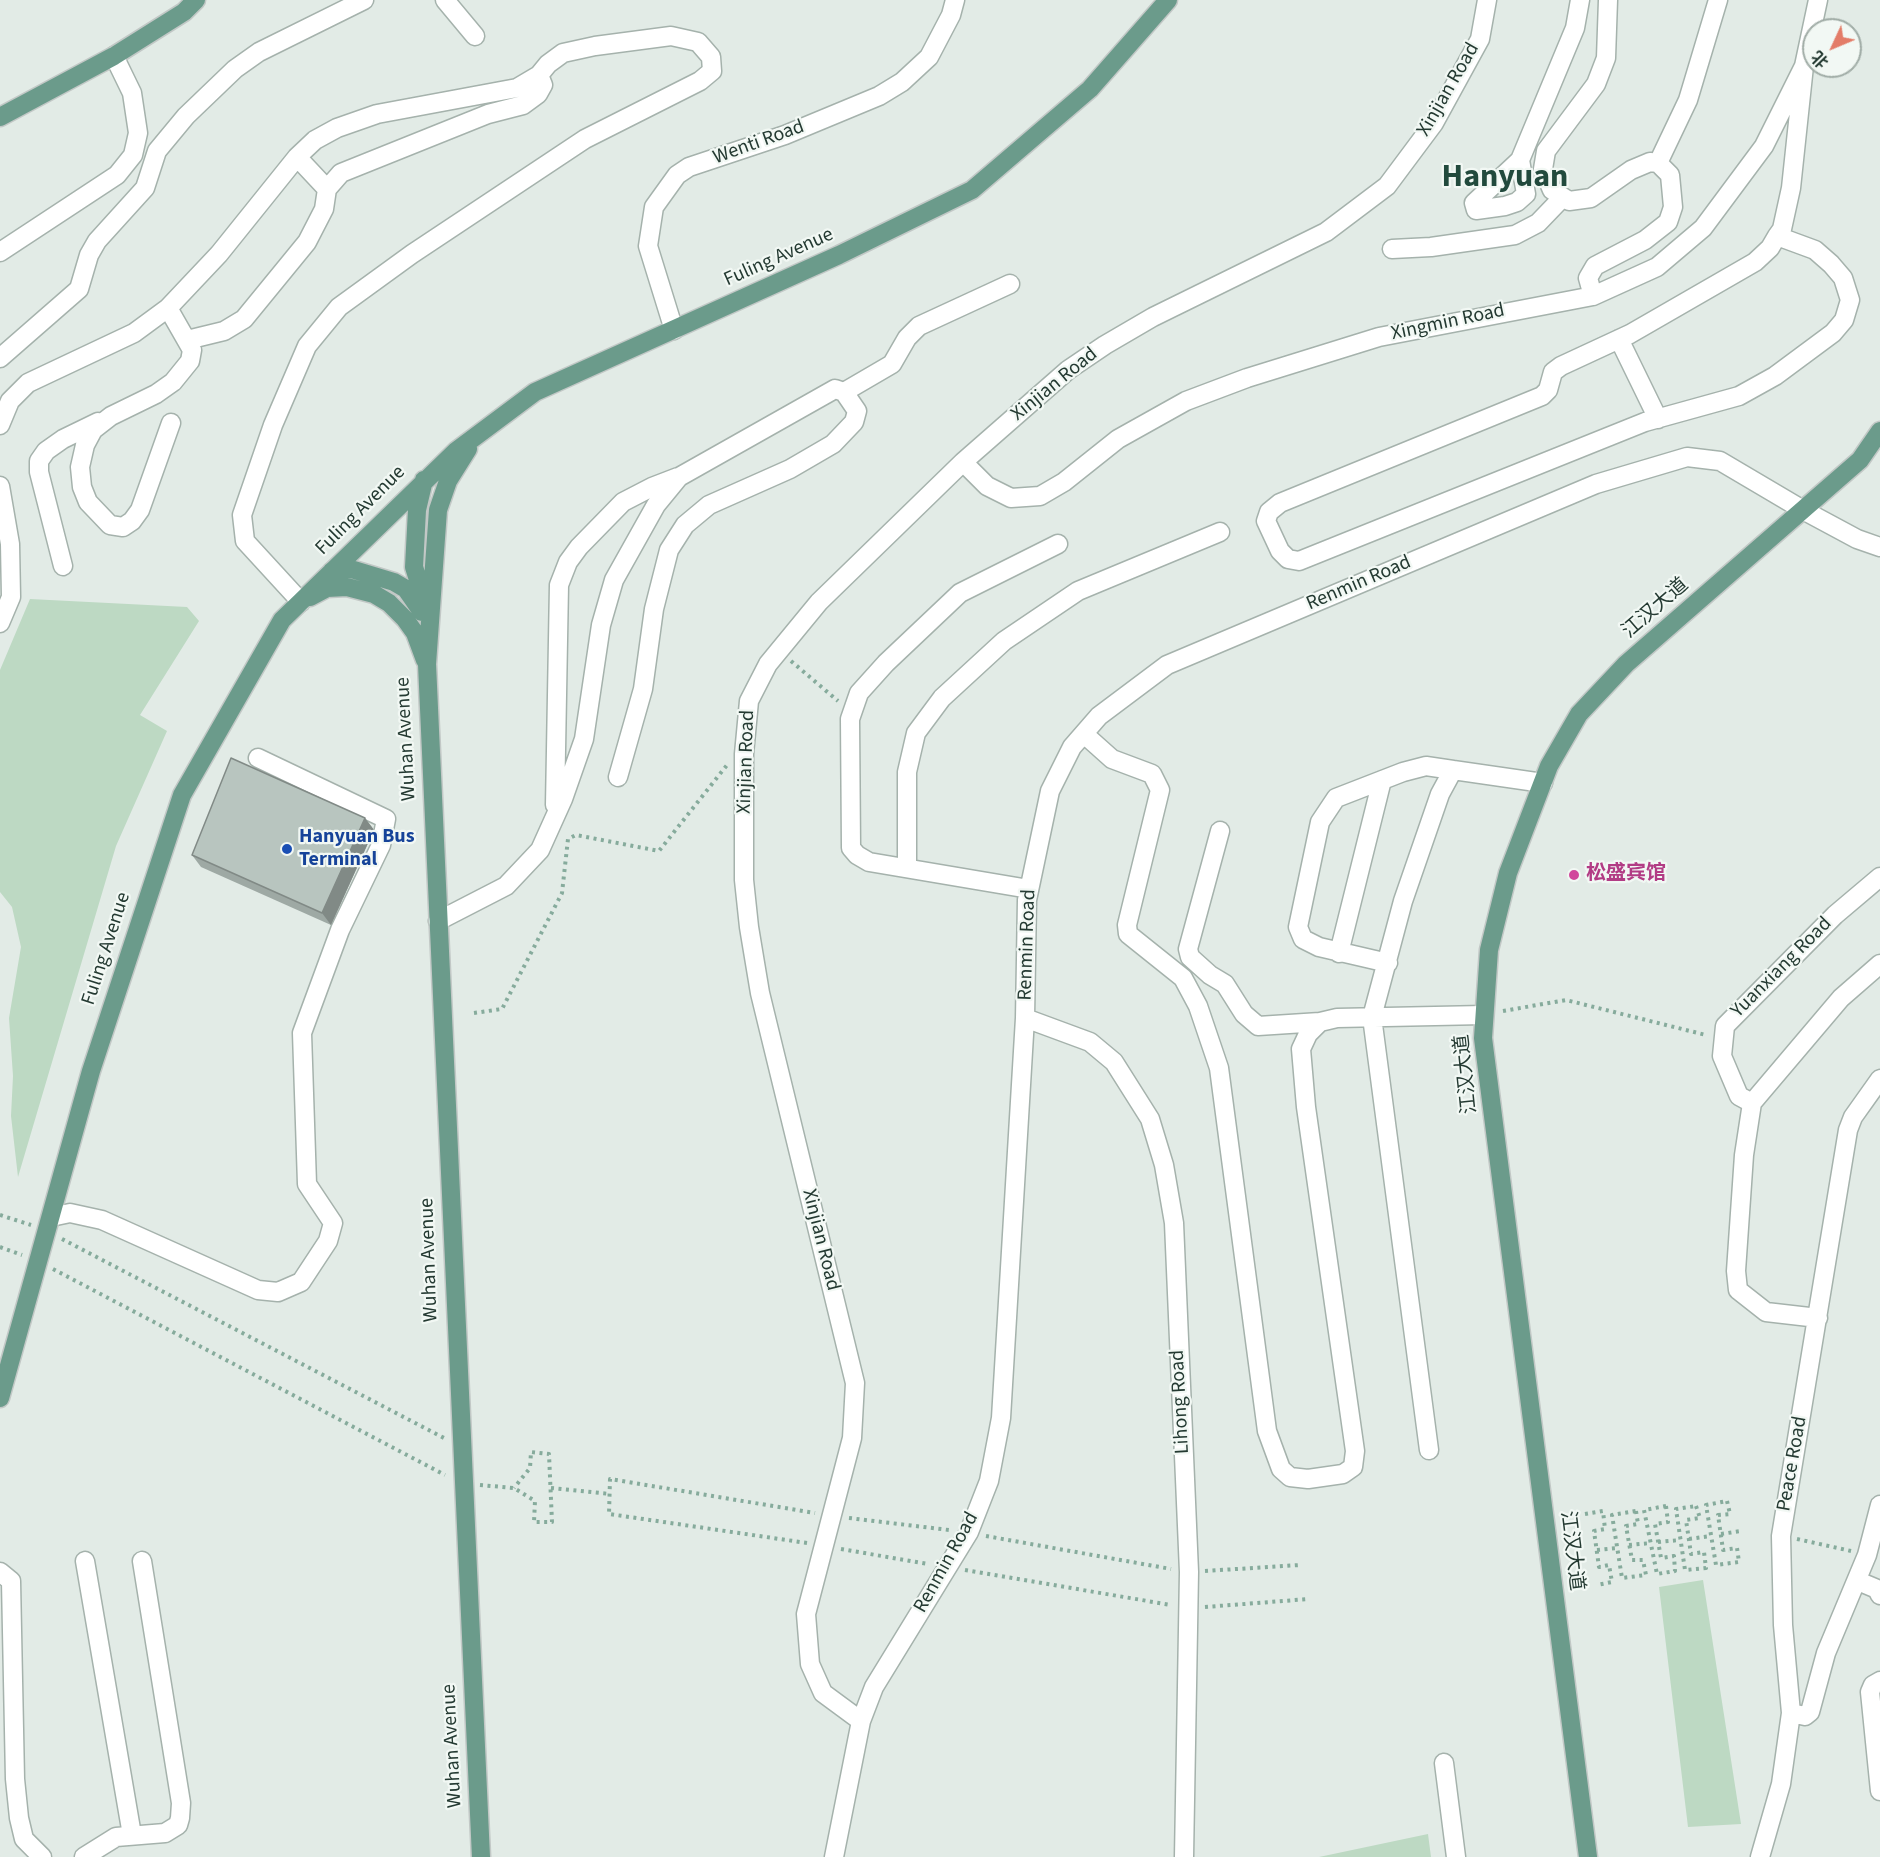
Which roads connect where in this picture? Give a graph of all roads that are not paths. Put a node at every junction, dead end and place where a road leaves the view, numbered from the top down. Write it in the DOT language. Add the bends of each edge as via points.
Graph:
graph roads {
  1 [pos="196,0"];
  2 [pos="364,0"];
  3 [pos="445,0"];
  4 [pos="955,0"];
  5 [pos="1168,0"];
  6 [pos="1487,0"];
  7 [pos="1608,0"];
  8 [pos="1718,0"];
  9 [pos="1818,0"];
  10 [pos="1576,2"];
  11 [pos="1814,18"];
  12 [pos="475,36"];
  13 [pos="114,56"];
  14 [pos="1802,70"];
  15 [pos="539,75"];
  16 [pos="1803,78"];
  17 [pos="0,117"];
  18 [pos="297,157"];
  19 [pos="1520,160"];
  20 [pos="1658,163"];
  21 [pos="327,189"];
  22 [pos="1563,197"];
  23 [pos="1777,236"];
  24 [pos="1392,249"];
  25 [pos="0,252"];
  26 [pos="1010,284"];
  27 [pos="1593,296"];
  28 [pos="168,308"];
  29 [pos="674,330"];
  30 [pos="1619,339"];
  31 [pos="187,340"];
  32 [pos="0,358"];
  33 [pos="844,392"];
  34 [pos="111,416"];
  35 [pos="1658,419"];
  36 [pos="171,423"];
  37 [pos="0,425"];
  38 [pos="487,428"];
  39 [pos="1880,431"];
  40 [pos="963,462"];
  41 [pos="679,477"];
  42 [pos="424,480"];
  43 [pos="0,486"];
  44 [pos="1803,510"];
  45 [pos="1220,532"];
  46 [pos="1058,544"];
  47 [pos="1880,547"];
  48 [pos="63,566"];
  49 [pos="332,571"];
  50 [pos="301,602"];
  51 [pos="0,623"];
  52 [pos="427,662"];
  53 [pos="1084,734"];
  54 [pos="258,758"];
  55 [pos="1453,770"];
  56 [pos="618,777"];
  57 [pos="1382,780"];
  58 [pos="1542,783"];
  59 [pos="554,819"];
  60 [pos="1220,831"];
  61 [pos="907,867"];
  62 [pos="1880,877"];
  63 [pos="1029,890"];
  64 [pos="438,921"];
  65 [pos="1339,952"];
  66 [pos="1388,963"];
  67 [pos="1880,964"];
  68 [pos="1485,1015"];
  69 [pos="1372,1017"];
  70 [pos="1025,1018"];
  71 [pos="1320,1022"];
  72 [pos="1880,1079"];
  73 [pos="1752,1103"];
  74 [pos="49,1224"];
  75 [pos="1818,1318"];
  76 [pos="0,1398"];
  77 [pos="1429,1450"];
  78 [pos="1880,1505"];
  79 [pos="85,1561"];
  80 [pos="142,1562"];
  81 [pos="0,1572"];
  82 [pos="1858,1581"];
  83 [pos="1880,1595"];
  84 [pos="1880,1681"];
  85 [pos="1791,1713"];
  86 [pos="861,1721"];
  87 [pos="1444,1763"];
  88 [pos="1880,1791"];
  89 [pos="132,1835"];
  90 [pos="42,1857"];
  91 [pos="84,1857"];
  92 [pos="481,1857"];
  93 [pos="834,1857"];
  94 [pos="1184,1857"];
  95 [pos="1456,1857"];
  96 [pos="1588,1857"];
  97 [pos="1760,1857"];
  1 -- 13 [label="main road" via="184,12"];
  2 -- 32 [label="street" via="259,52 186,116 158,152 145,188 89,255 79,289"];
  3 -- 12 [label="street"];
  4 -- 29 [label="street, Wenti Road" via="948,23 929,57 895,87 785,135 689,167 677,175 654,207 648,246"];
  5 -- 29 [label="main road, Fuling Avenue" via="1090,89 972,190"];
  6 -- 40 [label="street, Xinjian Road" via="1480,39 1434,123 1387,186 1326,232 1153,317 1105,345 1068,370"];
  7 -- 22 [label="street" via="1606,58 1596,84 1546,151 1543,169 1552,190"];
  8 -- 20 [label="street" via="1688,100"];
  9 -- 11 [label="street, Xingmin Road"];
  10 -- 19 [label="street" via="1575,28"];
  13 -- 17 [label="main road"];
  13 -- 25 [label="street" via="132,93 138,133 133,155 117,175"];
  14 -- 27 [label="street, Xingmin Road" via="1764,146 1703,228 1657,267"];
  15 -- 18 [label="street" via="516,88 377,114 337,128 315,140"];
  15 -- 21 [label="street" via="543,85 523,105 488,114 340,173"];
  15 -- 50 [label="street" via="562,53 671,36 698,42 711,57 712,71 700,81 585,139 412,254 339,307 307,346 273,425 242,515 245,541"];
  16 -- 23 [label="street" via="1791,189"];
  18 -- 21 [label="street"];
  18 -- 28 [label="street" via="219,254"];
  20 -- 22 [label="street" via="1631,170 1591,198 1569,201"];
  20 -- 27 [label="street" via="1670,175 1673,207 1668,222 1645,240 1595,266 1588,278"];
  21 -- 31 [label="street" via="324,209 307,242 244,319 224,331"];
  22 -- 24 [label="street" via="1538,223 1515,235"];
  23 -- 30 [label="street" via="1755,262"];
  23 -- 35 [label="street" via="1815,250 1843,278 1850,300 1844,320 1806,355 1739,396"];
  26 -- 33 [label="street" via="919,326 892,364"];
  27 -- 40 [label="street, Xingmin Road" via="1379,337 1246,378 1186,401 1118,439 1040,496 1011,498 987,486"];
  28 -- 31 [label="street"];
  28 -- 37 [label="street" via="134,333 28,383 10,401"];
  29 -- 38 [label="main road, Fuling Avenue" via="536,392"];
  30 -- 35 [label="street"];
  30 -- 35 [label="street" via="1552,372 1548,390 1542,396 1280,503 1269,512 1266,521 1270,533 1288,559 1299,561"];
  31 -- 34 [label="street" via="192,350 190,361 173,382"];
  33 -- 41 [label="street" via="835,389"];
  33 -- 56 [label="street" via="857,411 854,422 833,444 790,469 709,505 684,525 669,550 654,609 644,689"];
  34 -- 36 [label="street" via="93,430 85,445 80,468 82,488 98,516 110,525 123,527 140,510"];
  34 -- 48 [label="street" via="63,438 39,461"];
  38 -- 42 [label="main road, Fuling Avenue"];
  38 -- 52 [label="main road" via="458,463 438,510"];
  39 -- 44 [label="main road, 江汉大道" via="1860,460"];
  40 -- 86 [label="street, Xinjian Road" via="819,602 768,664 749,701 744,754 744,880 760,993 855,1383 852,1438 806,1614 810,1664 823,1693"];
  41 -- 59 [label="street" via="657,505 614,580 601,625 584,739"];
  41 -- 59 [label="street" via="623,502 568,562 560,585"];
  42 -- 49 [label="main road, Fuling Avenue"];
  42 -- 52 [label="main road" via="417,510 414,567 425,602"];
  43 -- 51 [label="street" via="10,544 11,597"];
  44 -- 47 [label="street, Renmin Road"];
  44 -- 53 [label="street, Renmin Road" via="1720,461 1687,458 1596,484 1167,665 1099,716"];
  44 -- 58 [label="main road, 江汉大道" via="1626,664 1579,714"];
  45 -- 61 [label="street" via="1078,591 1004,641 942,698 916,733 907,772"];
  46 -- 61 [label="street" via="960,593 859,693 852,713 851,848 869,862"];
  49 -- 50 [label="main road, Fuling Avenue"];
  49 -- 52 [label="main road" via="351,569 376,575 406,589 424,615"];
  50 -- 52 [label="main road" via="327,588 347,587 374,594 405,619"];
  50 -- 74 [label="main road, Fuling Avenue" via="282,620 182,795 91,1071"];
  52 -- 64 [label="main road, Wuhan Avenue"];
  53 -- 63 [label="street, Renmin Road" via="1072,747 1050,792"];
  53 -- 71 [label="street" via="1112,759 1152,774 1160,790 1126,924 1128,934 1183,978 1198,1006 1219,1068 1267,1431 1281,1469 1290,1477 1308,1479 1343,1474 1353,1467 1355,1451 1302,1070 1301,1049"];
  54 -- 74 [label="street" via="386,819 381,845 340,930 302,1033 307,1184 333,1223 328,1241 301,1282 278,1292 258,1290 102,1221 70,1213"];
  55 -- 57 [label="street" via="1426,766"];
  55 -- 58 [label="street"];
  55 -- 66 [label="street" via="1440,794 1403,901"];
  57 -- 65 [label="street"];
  57 -- 65 [label="street" via="1336,798 1320,822 1298,927 1303,939"];
  58 -- 68 [label="main road, 江汉大道" via="1508,873 1489,950"];
  59 -- 64 [label="street" via="540,850 506,886"];
  60 -- 71 [label="street" via="1188,949 1190,957 1225,984 1244,1014 1258,1026"];
  61 -- 63 [label="street"];
  62 -- 73 [label="street, Yuanxiang Road" via="1835,915 1725,1026 1722,1056 1740,1096"];
  63 -- 70 [label="street, Renmin Road"];
  64 -- 92 [label="main road, Wuhan Avenue"];
  65 -- 66 [label="street"];
  66 -- 69 [label="street"];
  67 -- 73 [label="street" via="1841,998"];
  68 -- 69 [label="street"];
  68 -- 96 [label="main road, 江汉大道" via="1483,1038"];
  69 -- 71 [label="street"];
  69 -- 77 [label="street"];
  70 -- 86 [label="street, Renmin Road" via="1001,1418 989,1481 969,1532 874,1687"];
  70 -- 94 [label="street, Lihong Road" via="1090,1042 1114,1062 1150,1119 1164,1165 1174,1223 1189,1572"];
  72 -- 75 [label="street, Peace Road" via="1848,1130"];
  73 -- 75 [label="street" via="1744,1155 1738,1290 1766,1312"];
  74 -- 76 [label="main road, Fuling Avenue"];
  75 -- 85 [label="street, Peace Road" via="1781,1536 1783,1625"];
  78 -- 82 [label="street"];
  79 -- 89 [label="street"];
  80 -- 89 [label="street" via="181,1803 178,1825 172,1829"];
  81 -- 90 [label="street" via="11,1581 19,1818 24,1839"];
  82 -- 83 [label="street" via="1877,1589"];
  82 -- 85 [label="street" via="1826,1653 1810,1712 1805,1716"];
  84 -- 88 [label="street" via="1870,1692"];
  85 -- 97 [label="street, Peace Road" via="1781,1784"];
  86 -- 93 [label="street, Renmin Road"];
  87 -- 95 [label="street"];
  89 -- 91 [label="street" via="106,1841"];
}
